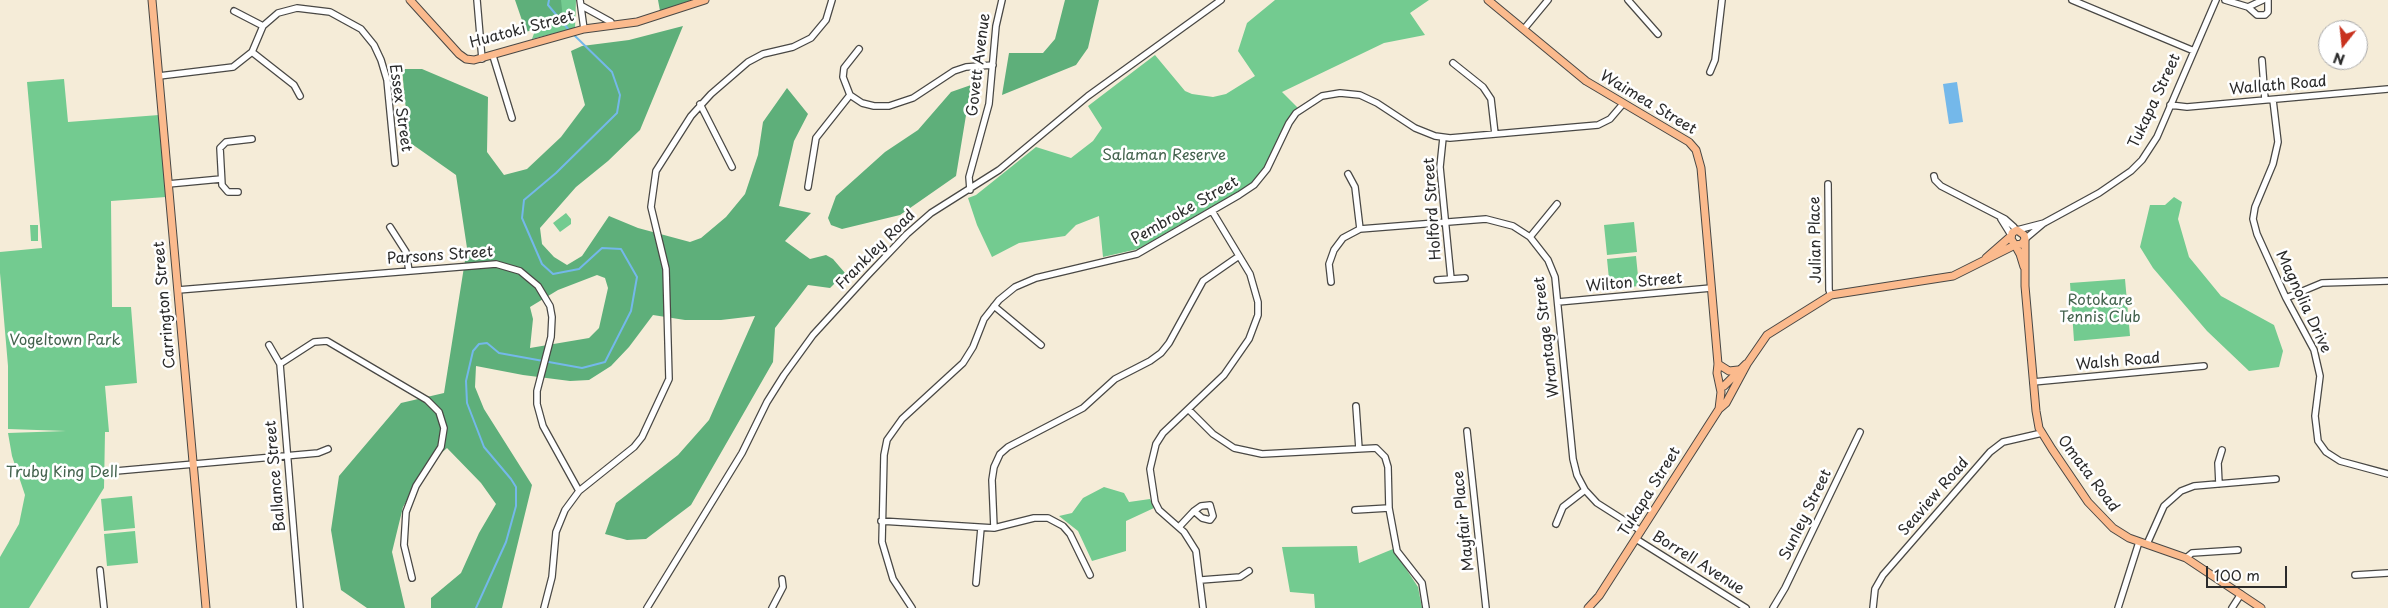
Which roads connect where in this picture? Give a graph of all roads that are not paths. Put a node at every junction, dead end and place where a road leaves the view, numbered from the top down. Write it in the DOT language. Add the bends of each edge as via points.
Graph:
graph roads {
  1 [pos="152,0"];
  2 [pos="410,0"];
  3 [pos="477,0"];
  4 [pos="705,0"];
  5 [pos="832,0"];
  6 [pos="1002,0"];
  7 [pos="1220,0"];
  8 [pos="1488,0"];
  9 [pos="1548,0"];
  10 [pos="1722,0"];
  11 [pos="2072,0"];
  12 [pos="2216,0"];
  13 [pos="2226,0"];
  14 [pos="2263,0"];
  15 [pos="2268,0"];
  16 [pos="1632,1"];
  17 [pos="581,3"];
  18 [pos="2248,7"];
  19 [pos="234,11"];
  20 [pos="612,25"];
  21 [pos="263,26"];
  22 [pos="581,30"];
  23 [pos="1524,30"];
  24 [pos="1658,34"];
  25 [pos="859,49"];
  26 [pos="2194,51"];
  27 [pos="252,52"];
  28 [pos="493,56"];
  29 [pos="482,59"];
  30 [pos="2262,60"];
  31 [pos="1453,63"];
  32 [pos="992,65"];
  33 [pos="1710,72"];
  34 [pos="158,76"];
  35 [pos="2388,89"];
  36 [pos="850,95"];
  37 [pos="300,96"];
  38 [pos="2265,100"];
  39 [pos="2273,100"];
  40 [pos="700,104"];
  41 [pos="1622,105"];
  42 [pos="2170,105"];
  43 [pos="512,118"];
  44 [pos="1495,134"];
  45 [pos="1443,138"];
  46 [pos="252,139"];
  47 [pos="395,163"];
  48 [pos="732,167"];
  49 [pos="1348,174"];
  50 [pos="1934,176"];
  51 [pos="221,179"];
  52 [pos="168,184"];
  53 [pos="1828,184"];
  54 [pos="808,187"];
  55 [pos="970,190"];
  56 [pos="238,192"];
  57 [pos="1557,204"];
  58 [pos="1212,211"];
  59 [pos="1446,222"];
  60 [pos="2044,223"];
  61 [pos="390,227"];
  62 [pos="1360,229"];
  63 [pos="2013,233"];
  64 [pos="1530,237"];
  65 [pos="2025,240"];
  66 [pos="2015,245"];
  67 [pos="1239,256"];
  68 [pos="1984,260"];
  69 [pos="2024,267"];
  70 [pos="409,270"];
  71 [pos="1465,278"];
  72 [pos="1451,279"];
  73 [pos="1437,280"];
  74 [pos="2388,281"];
  75 [pos="1332,282"];
  76 [pos="1712,288"];
  77 [pos="178,290"];
  78 [pos="1831,295"];
  79 [pos="2286,298"];
  80 [pos="1558,302"];
  81 [pos="994,306"];
  82 [pos="1041,345"];
  83 [pos="269,346"];
  84 [pos="280,364"];
  85 [pos="1718,364"];
  86 [pos="1747,364"];
  87 [pos="2204,366"];
  88 [pos="1738,370"];
  89 [pos="2033,382"];
  90 [pos="1726,386"];
  91 [pos="1356,406"];
  92 [pos="1719,409"];
  93 [pos="1189,410"];
  94 [pos="1467,431"];
  95 [pos="1860,432"];
  96 [pos="2042,433"];
  97 [pos="328,449"];
  98 [pos="1359,449"];
  99 [pos="2222,450"];
  100 [pos="287,456"];
  101 [pos="193,464"];
  102 [pos="116,471"];
  103 [pos="2388,474"];
  104 [pos="2276,479"];
  105 [pos="2219,484"];
  106 [pos="1585,490"];
  107 [pos="579,491"];
  108 [pos="1389,508"];
  109 [pos="1355,510"];
  110 [pos="1194,511"];
  111 [pos="881,521"];
  112 [pos="1556,524"];
  113 [pos="1179,527"];
  114 [pos="981,528"];
  115 [pos="994,528"];
  116 [pos="1641,531"];
  117 [pos="1636,539"];
  118 [pos="2139,542"];
  119 [pos="2147,544"];
  120 [pos="2238,550"];
  121 [pos="2186,558"];
  122 [pos="100,570"];
  123 [pos="1249,571"];
  124 [pos="2388,573"];
  125 [pos="1090,574"];
  126 [pos="2355,576"];
  127 [pos="412,578"];
  128 [pos="782,580"];
  129 [pos="1200,580"];
  130 [pos="976,583"];
  131 [pos="2241,594"];
  132 [pos="104,608"];
  133 [pos="206,608"];
  134 [pos="300,608"];
  135 [pos="544,608"];
  136 [pos="647,608"];
  137 [pos="772,608"];
  138 [pos="912,608"];
  139 [pos="1203,608"];
  140 [pos="1426,608"];
  141 [pos="1486,608"];
  142 [pos="1588,608"];
  143 [pos="1746,608"];
  144 [pos="1772,608"];
  145 [pos="1873,608"];
  146 [pos="2118,608"];
  147 [pos="2232,608"];
  148 [pos="2261,608"];
  1 -- 34 [label="main road, Carrington Street"];
  2 -- 29 [label="main road, Huatoki Street" via="459,54 466,59"];
  3 -- 29 [label="street"];
  4 -- 20 [label="main road" via="637,22"];
  5 -- 40 [label="street" via="826,20 811,38 748,62"];
  6 -- 32 [label="street, Govett Avenue"];
  7 -- 55 [label="street, Frankley Road" via="1088,96"];
  8 -- 23 [label="main road, Waimea Street"];
  9 -- 23 [label="street"];
  10 -- 33 [label="street" via="1715,60"];
  11 -- 26 [label="street"];
  12 -- 26 [label="street, Tukapa Street"];
  13 -- 18 [label="street"];
  14 -- 18 [label="street"];
  15 -- 18 [label="street" via="2265,15 2257,15"];
  16 -- 24 [label="street"];
  17 -- 20 [label="street, Huatoki Street"];
  17 -- 22 [label="street, Huatoki Street"];
  19 -- 21 [label="street"];
  20 -- 22 [label="main road"];
  21 -- 27 [label="street"];
  21 -- 47 [label="street, Essex Street" via="278,13 314,8 342,16 369,37 385,70"];
  22 -- 28 [label="main road, Huatoki Street"];
  23 -- 41 [label="main road, Waimea Street" via="1586,81"];
  25 -- 36 [label="street" via="844,68 843,77"];
  26 -- 42 [label="street, Tukapa Street"];
  27 -- 34 [label="street" via="233,67"];
  27 -- 37 [label="street" via="294,86"];
  28 -- 29 [label="main road, Huatoki Street"];
  28 -- 43 [label="street"];
  30 -- 38 [label="street"];
  31 -- 44 [label="street" via="1483,87 1492,99"];
  32 -- 36 [label="street" via="954,71 913,98 889,106 862,103"];
  32 -- 55 [label="street, Govett Avenue" via="986,120 969,177"];
  34 -- 52 [label="main road, Carrington Street"];
  35 -- 39 [label="street, Wallath Road"];
  36 -- 54 [label="street" via="816,138"];
  38 -- 39 [label="street, Wallath Road"];
  38 -- 42 [label="street, Wallath Road" via="2180,107"];
  39 -- 79 [label="street, Magnolia Drive" via="2278,142 2253,219"];
  40 -- 48 [label="street"];
  40 -- 107 [label="street" via="661,160 653,185 652,207 666,269 670,370 666,388 634,447"];
  41 -- 44 [label="street, Pembroke Street" via="1610,120 1598,125"];
  41 -- 76 [label="main road, Waimea Street" via="1689,142 1696,150 1701,168"];
  42 -- 60 [label="street, Tukapa Street" via="2151,149 2131,171 2100,193"];
  44 -- 45 [label="street, Pembroke Street"];
  45 -- 58 [label="street, Pembroke Street" via="1415,128 1377,102 1360,95 1340,93 1322,96 1304,106 1289,122 1268,169 1254,185"];
  45 -- 59 [label="street, Holford Street" via="1440,162"];
  46 -- 51 [label="street" via="222,144 219,151"];
  49 -- 62 [label="street" via="1356,186"];
  50 -- 63 [label="street" via="1941,186 2000,217"];
  51 -- 52 [label="street"];
  51 -- 56 [label="street" via="228,192"];
  52 -- 77 [label="main road, Carrington Street"];
  53 -- 78 [label="street, Julian Place"];
  55 -- 136 [label="street, Frankley Road" via="932,213 907,234 804,348 776,388 742,453"];
  57 -- 64 [label="street"];
  58 -- 67 [label="street"];
  58 -- 81 [label="street, Pembroke Street" via="1137,254 1036,278 1015,287"];
  59 -- 62 [label="street, Wrantage Street"];
  59 -- 64 [label="street, Wrantage Street" via="1495,220"];
  59 -- 72 [label="street, Holford Street"];
  60 -- 63 [label="street, Tukapa Street"];
  60 -- 65 [label="street, Tukapa Street"];
  61 -- 70 [label="street" via="406,252"];
  62 -- 75 [label="street, Wrantage Street" via="1343,238 1334,250 1329,264"];
  63 -- 65 [label="main road" via="2023,233"];
  63 -- 66 [label="main road, Omata Road"];
  63 -- 68 [label="main road, Tukapa Street"];
  64 -- 80 [label="street, Wrantage Street" via="1552,269"];
  65 -- 66 [label="main road, Tukapa Street"];
  65 -- 69 [label="main road, Omata Road"];
  66 -- 68 [label="main road, Tukapa Street"];
  66 -- 69 [label="main road, Omata Road"];
  67 -- 93 [label="street" via="1255,286 1258,302 1256,321 1249,339 1224,375"];
  67 -- 115 [label="street" via="1203,281 1161,353 1115,379 1084,408 1000,454 992,480"];
  68 -- 78 [label="main road, Tukapa Street" via="1940,280"];
  69 -- 89 [label="main road, Omata Road"];
  70 -- 77 [label="street, Parsons Street"];
  70 -- 107 [label="street, Parsons Street" via="496,264 520,271 538,286 550,306 552,317 551,337 537,391 539,415"];
  71 -- 72 [label="street, Holford Street"];
  72 -- 73 [label="street, Holford Street"];
  74 -- 79 [label="street" via="2322,283"];
  76 -- 80 [label="street, Wilton Street"];
  76 -- 85 [label="main road, Waimea Street"];
  77 -- 101 [label="main road, Carrington Street"];
  78 -- 86 [label="main road, Tukapa Street" via="1767,335"];
  79 -- 103 [label="street, Magnolia Drive" via="2314,350 2320,376 2315,416 2318,441 2326,452 2340,460"];
  80 -- 106 [label="street, Wrantage Street" via="1573,459"];
  81 -- 82 [label="street"];
  81 -- 111 [label="street, Pembroke Street" via="984,319 963,363 891,433 884,455"];
  83 -- 84 [label="street, Ballance Street"];
  84 -- 100 [label="street, Ballance Street"];
  84 -- 127 [label="street" via="307,345 328,342 427,400 439,412 444,428 441,446 416,486 406,512 404,545"];
  85 -- 88 [label="main road" via="1729,371"];
  85 -- 90 [label="main road, Waimea Street"];
  86 -- 88 [label="main road, Tukapa Street"];
  86 -- 90 [label="main road, Tukapa Street"];
  87 -- 89 [label="street, Walsh Road"];
  88 -- 90 [label="main road, Tukapa Street"];
  89 -- 96 [label="main road, Omata Road" via="2037,420"];
  90 -- 92 [label="main road"];
  90 -- 92 [label="main road, Tukapa Street" via="1726,403"];
  91 -- 98 [label="street"];
  92 -- 116 [label="main road, Tukapa Street"];
  93 -- 98 [label="street" via="1213,434 1234,448 1262,454"];
  93 -- 113 [label="street" via="1163,433 1156,444 1150,469 1154,502 1168,520"];
  94 -- 141 [label="street, Mayfair Place"];
  95 -- 144 [label="street, Sunley Street" via="1785,588"];
  96 -- 118 [label="main road, Omata Road" via="2100,515 2121,534"];
  96 -- 145 [label="street, Seaview Road" via="2003,442 1990,452 1883,575 1875,589"];
  97 -- 100 [label="street"];
  98 -- 108 [label="street" via="1376,448 1385,457"];
  99 -- 105 [label="street" via="2218,464"];
  100 -- 101 [label="street"];
  100 -- 134 [label="street, Ballance Street"];
  101 -- 102 [label="street"];
  101 -- 133 [label="main road, Carrington Street"];
  104 -- 105 [label="street"];
  105 -- 119 [label="street" via="2187,488 2169,499"];
  106 -- 112 [label="street" via="1563,507"];
  106 -- 116 [label="street, Wrantage Street" via="1597,503"];
  107 -- 135 [label="street" via="565,510 556,532 552,577"];
  108 -- 109 [label="street"];
  108 -- 140 [label="street" via="1397,551 1422,583"];
  110 -- 113 [label="street"];
  111 -- 114 [label="street"];
  111 -- 138 [label="street, Pembroke Street" via="882,542 893,579"];
  113 -- 129 [label="street" via="1196,551"];
  114 -- 115 [label="street"];
  114 -- 130 [label="street"];
  115 -- 125 [label="street" via="1034,518 1053,520 1070,534"];
  116 -- 117 [label="main road, Tukapa Street"];
  117 -- 142 [label="main road, Tukapa Street"];
  117 -- 143 [label="street, Borrell Avenue"];
  118 -- 119 [label="main road, Omata Road"];
  118 -- 146 [label="street"];
  119 -- 121 [label="main road, Omata Road"];
  120 -- 121 [label="street" via="2192,554"];
  121 -- 131 [label="main road, Omata Road"];
  122 -- 132 [label="street"];
  123 -- 129 [label="street" via="1240,577"];
  124 -- 126 [label="street"];
  128 -- 137 [label="street" via="783,587"];
  129 -- 139 [label="street"];
  131 -- 147 [label="street"];
  131 -- 148 [label="main road, Omata Road"];
}
